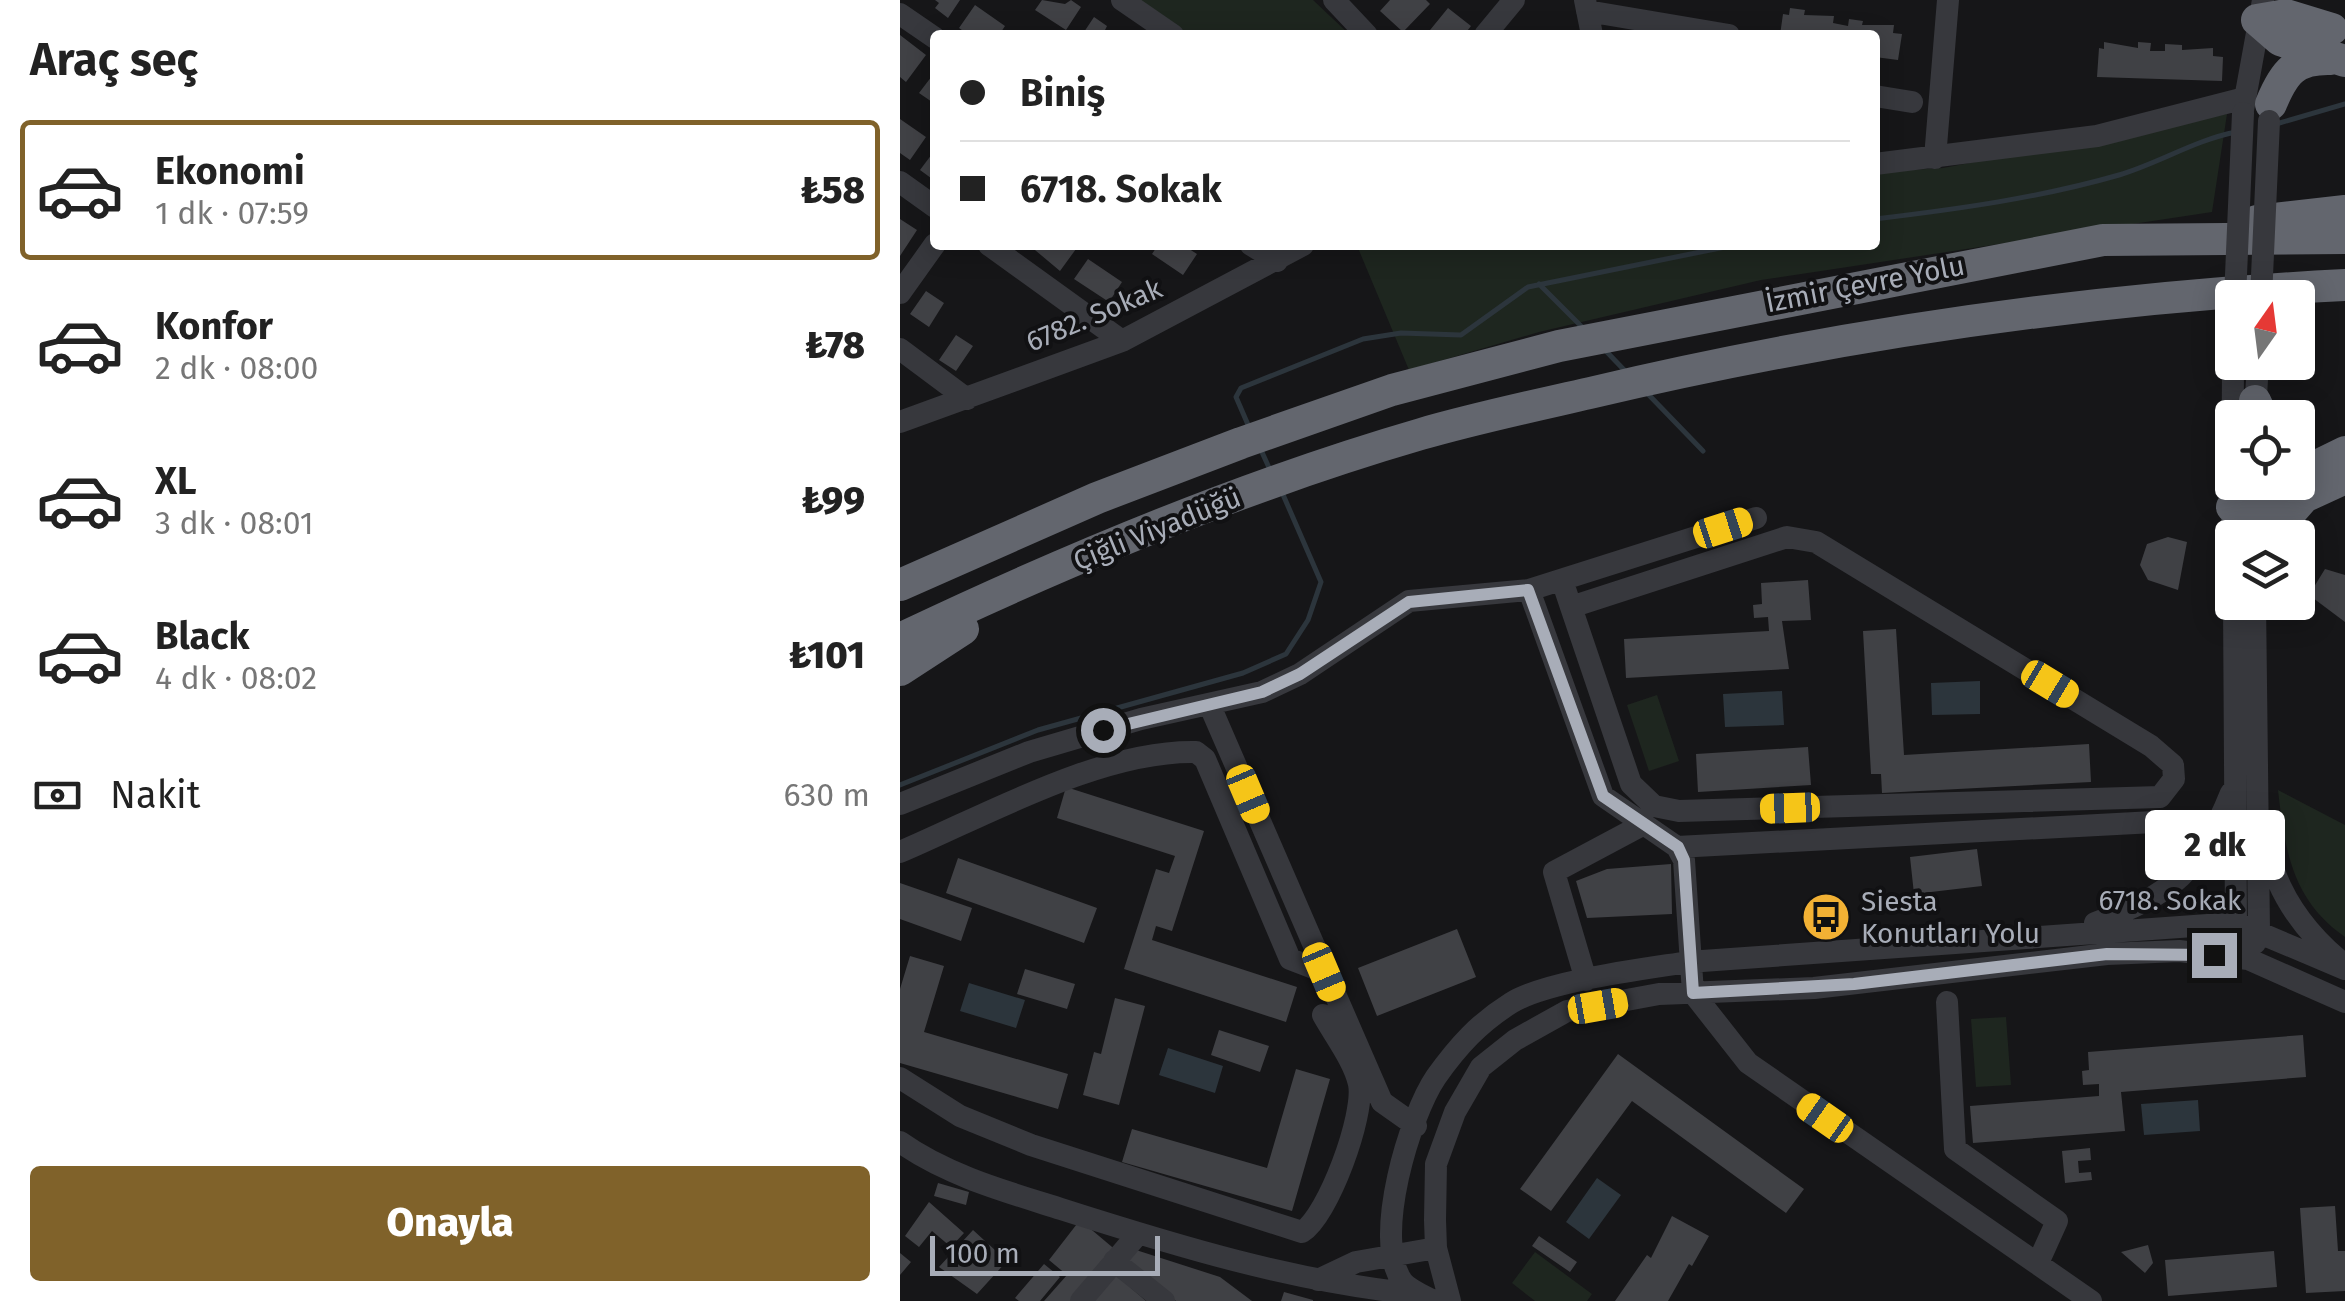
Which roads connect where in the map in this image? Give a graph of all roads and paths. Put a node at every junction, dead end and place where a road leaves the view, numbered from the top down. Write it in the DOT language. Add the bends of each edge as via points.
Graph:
graph roads {
  1 [pos="1122,0"];
  2 [pos="1334,0"];
  3 [pos="1514,0"];
  4 [pos="1948,0"];
  5 [pos="1586,6"];
  6 [pos="2281,12"];
  7 [pos="900,14"];
  8 [pos="1165,30"];
  9 [pos="1361,30"];
  10 [pos="1489,30"];
  11 [pos="1704,30"];
  12 [pos="930,35"];
  13 [pos="2340,46"];
  14 [pos="1880,97"];
  15 [pos="1912,102"];
  16 [pos="2257,109"];
  17 [pos="1935,158"];
  18 [pos="1880,164"];
  19 [pos="900,182"];
  20 [pos="930,203"];
  21 [pos="2345,211"];
  22 [pos="2345,238"];
  23 [pos="2103,240"];
  24 [pos="931,250"];
  25 [pos="996,250"];
  26 [pos="1259,250"];
  27 [pos="1295,250"];
  28 [pos="1276,261"];
  29 [pos="2237,280"];
  30 [pos="2261,280"];
  31 [pos="2345,285"];
  32 [pos="900,293"];
  33 [pos="2315,308"];
  34 [pos="2345,308"];
  35 [pos="2215,311"];
  36 [pos="1927,325"];
  37 [pos="1122,340"];
  38 [pos="900,349"];
  39 [pos="2235,380"];
  40 [pos="1392,390"];
  41 [pos="966,399"];
  42 [pos="900,422"];
  43 [pos="1420,434"];
  44 [pos="2345,451"];
  45 [pos="2315,454"];
  46 [pos="2345,478"];
  47 [pos="1098,498"];
  48 [pos="2267,503"];
  49 [pos="1756,518"];
  50 [pos="1118,542"];
  51 [pos="900,561"];
  52 [pos="1562,580"];
  53 [pos="900,585"];
  54 [pos="1528,590"];
  55 [pos="1571,607"];
  56 [pos="2234,620"];
  57 [pos="2255,620"];
  58 [pos="900,639"];
  59 [pos="900,670"];
  60 [pos="1210,706"];
  61 [pos="2236,780"];
  62 [pos="900,804"];
  63 [pos="2260,809"];
  64 [pos="1644,824"];
  65 [pos="1678,847"];
  66 [pos="2206,850"];
  67 [pos="900,852"];
  68 [pos="2236,924"];
  69 [pos="2260,930"];
  70 [pos="2071,932"];
  71 [pos="2248,959"];
  72 [pos="1688,962"];
  73 [pos="2345,967"];
  74 [pos="1324,972"];
  75 [pos="1586,980"];
  76 [pos="1693,993"];
  77 [pos="1947,1002"];
  78 [pos="2345,1002"];
  79 [pos="1323,1015"];
  80 [pos="900,1078"];
  81 [pos="1416,1126"];
  82 [pos="900,1142"];
  83 [pos="1138,1234"];
  84 [pos="1436,1248"];
  85 [pos="1394,1253"];
  86 [pos="1114,1261"];
  87 [pos="2038,1263"];
  88 [pos="1318,1280"];
  89 [pos="1438,1296"];
  90 [pos="1080,1301"];
  91 [pos="1164,1301"];
  92 [pos="2091,1301"];
  1 -- 8 [label="street"];
  2 -- 9 [label="street"];
  3 -- 10 [label="street"];
  4 -- 17 [label="street"];
  5 -- 11 [label="street"];
  6 -- 13 [label="highway"];
  6 -- 13 [label="highway"];
  6 -- 16 [label="street"];
  7 -- 12 [label="street"];
  13 -- 16 [label="highway" via="2286,70"];
  14 -- 15 [label="street"];
  16 -- 17 [label="street"];
  16 -- 29 [label="street, bridge"];
  16 -- 30 [label="street, bridge"];
  17 -- 18 [label="street"];
  19 -- 20 [label="street"];
  21 -- 23 [label="highway"];
  22 -- 23 [label="highway, İzmir Çevre Yolu"];
  23 -- 40 [label="highway, İzmir Çevre Yolu" via="1642,327"];
  24 -- 32 [label="street"];
  25 -- 37 [label="street"];
  26 -- 28 [label="street"];
  27 -- 28 [label="street, 6782. Sokak"];
  28 -- 37 [label="street, 6782. Sokak"];
  31 -- 36 [label="highway, İzmir Çevre Yolu" via="2209,292"];
  33 -- 34 [label="highway"];
  35 -- 36 [label="highway" via="1969,339"];
  36 -- 43 [label="highway, İzmir Çevre Yolu" via="1723,361"];
  37 -- 41 [label="street, 6782. Sokak"];
  38 -- 41 [label="street"];
  39 -- 48 [label="street"];
  40 -- 47 [label="highway, Çiğli Viyadüğü"];
  41 -- 42 [label="street, 6782. Sokak"];
  43 -- 50 [label="highway, Çiğli Viyadüğü"];
  44 -- 45 [label="highway"];
  44 -- 48 [label="highway"];
  46 -- 48 [label="highway"];
  47 -- 51 [label="highway"];
  47 -- 53 [label="highway, Çiğli Viyadüğü"];
  49 -- 52 [label="street"];
  50 -- 58 [label="highway, Çiğli Viyadüğü"];
  50 -- 59 [label="highway"];
  52 -- 54 [label="street"];
  52 -- 55 [label="street"];
  54 -- 60 [label="street" via="1409,602 1300,674"];
  54 -- 64 [label="street" via="1603,796"];
  55 -- 55 [label="street" via="1631,784 1654,806 1679,811 2160,797 2174,779 2173,765 2151,746 1816,542 1787,537"];
  56 -- 61 [label="street"];
  57 -- 63 [label="street"];
  60 -- 62 [label="street" via="1028,752"];
  60 -- 74 [label="street"];
  61 -- 66 [label="street"];
  61 -- 68 [label="street"];
  63 -- 69 [label="street"];
  63 -- 73 [label="street" via="2270,865 2298,918"];
  64 -- 65 [label="street"];
  64 -- 75 [label="street" via="1554,872"];
  65 -- 66 [label="street" via="2154,822"];
  65 -- 72 [label="street"];
  66 -- 70 [label="street" via="2176,884"];
  67 -- 74 [label="street" via="1080,776 1146,755 1196,752 1205,759 1290,959"];
  68 -- 69 [label="street, 6718. Sokak"];
  68 -- 70 [label="street, 6718. Sokak"];
  68 -- 71 [label="street"];
  69 -- 71 [label="street"];
  69 -- 73 [label="street, 6718. Sokak"];
  70 -- 72 [label="street, 6718. Sokak"];
  71 -- 76 [label="street, 6718. Sokak" via="2180,951 2107,954 1854,984"];
  71 -- 78 [label="street, 6718. Sokak"];
  72 -- 75 [label="street, 6718. Sokak"];
  72 -- 76 [label="street"];
  74 -- 81 [label="street" via="1382,1102"];
  75 -- 81 [label="street, 6718. Sokak" via="1516,1000 1474,1028 1433,1081"];
  76 -- 84 [label="street, 6718. Sokak" via="1568,1011 1480,1067 1436,1164"];
  76 -- 87 [label="street" via="1748,1064"];
  77 -- 87 [label="street" via="1955,1149 2056,1221"];
  79 -- 80 [label="street" via="1359,1083 1359,1114 1321,1215 1302,1232 1030,1145 960,1116"];
  81 -- 85 [label="street, 6718. Sokak" via="1391,1210"];
  82 -- 83 [label="street" via="988,1186"];
  83 -- 86 [label="street"];
  83 -- 88 [label="street"];
  84 -- 85 [label="street"];
  84 -- 89 [label="street, 6718. Sokak"];
  85 -- 88 [label="street"];
  85 -- 89 [label="street" via="1403,1283"];
  86 -- 90 [label="street"];
  86 -- 91 [label="street"];
  87 -- 92 [label="street"];
  88 -- 89 [label="street"];
}
